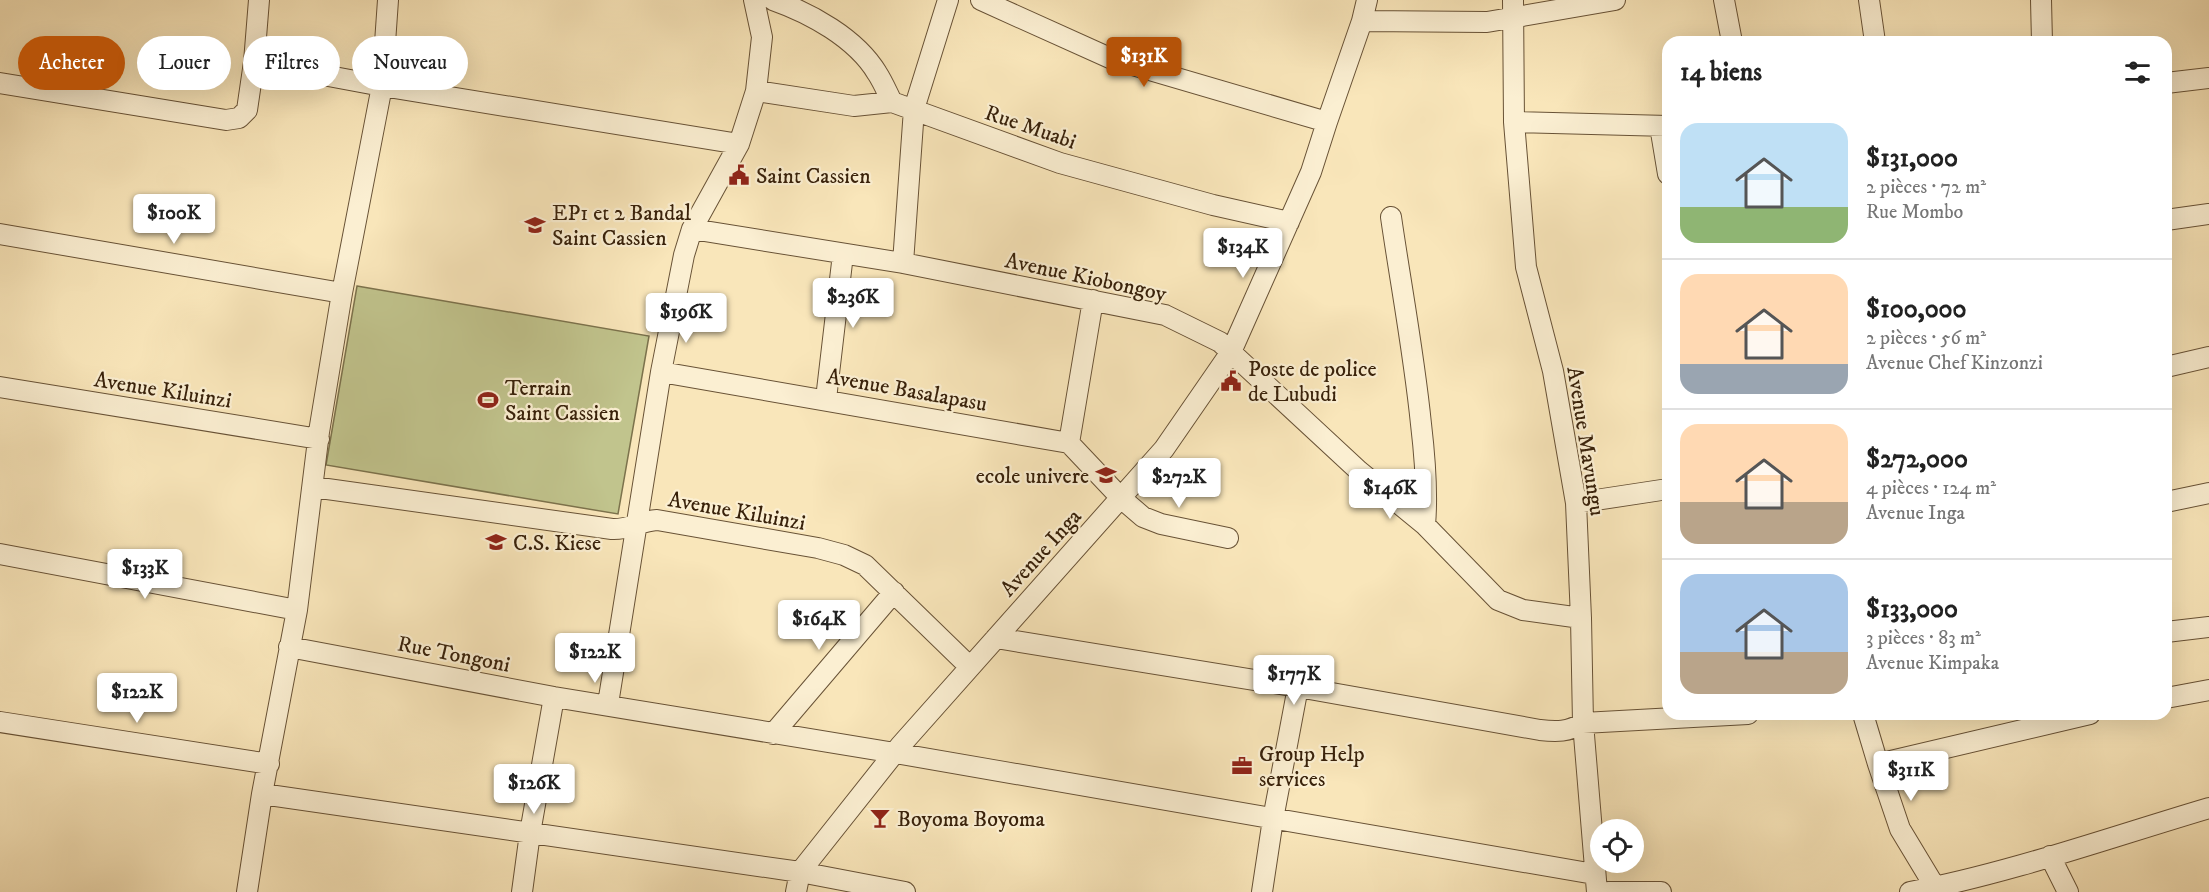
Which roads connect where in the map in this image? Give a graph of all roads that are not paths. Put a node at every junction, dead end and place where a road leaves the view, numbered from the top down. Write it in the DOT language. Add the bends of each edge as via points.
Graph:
graph roads {
  1 [pos="259,0"];
  2 [pos="754,0"];
  3 [pos="773,0"];
  4 [pos="948,0"];
  5 [pos="981,0"];
  6 [pos="1367,0"];
  7 [pos="1616,0"];
  8 [pos="1724,0"];
  9 [pos="1869,0"];
  10 [pos="2041,0"];
  11 [pos="383,1"];
  12 [pos="1513,8"];
  13 [pos="1362,21"];
  14 [pos="256,36"];
  15 [pos="383,36"];
  16 [pos="1731,36"];
  17 [pos="1874,36"];
  18 [pos="2042,36"];
  19 [pos="2209,78"];
  20 [pos="2172,82"];
  21 [pos="0,83"];
  22 [pos="250,90"];
  23 [pos="381,90"];
  24 [pos="407,90"];
  25 [pos="756,91"];
  26 [pos="892,102"];
  27 [pos="914,109"];
  28 [pos="1327,122"];
  29 [pos="1514,122"];
  30 [pos="1662,126"];
  31 [pos="739,144"];
  32 [pos="2209,214"];
  33 [pos="1391,217"];
  34 [pos="2172,219"];
  35 [pos="1289,222"];
  36 [pos="692,229"];
  37 [pos="0,234"];
  38 [pos="843,254"];
  39 [pos="903,263"];
  40 [pos="342,293"];
  41 [pos="1093,300"];
  42 [pos="1231,352"];
  43 [pos="2209,357"];
  44 [pos="2172,366"];
  45 [pos="661,372"];
  46 [pos="0,387"];
  47 [pos="826,399"];
  48 [pos="319,440"];
  49 [pos="1069,443"];
  50 [pos="313,487"];
  51 [pos="1662,490"];
  52 [pos="2209,493"];
  53 [pos="1121,498"];
  54 [pos="2172,501"];
  55 [pos="1576,503"];
  56 [pos="1425,525"];
  57 [pos="635,526"];
  58 [pos="1228,538"];
  59 [pos="0,554"];
  60 [pos="894,592"];
  61 [pos="297,610"];
  62 [pos="1581,618"];
  63 [pos="2209,627"];
  64 [pos="2172,631"];
  65 [pos="996,638"];
  66 [pos="289,647"];
  67 [pos="970,667"];
  68 [pos="1298,687"];
  69 [pos="2209,690"];
  70 [pos="554,697"];
  71 [pos="2172,697"];
  72 [pos="608,704"];
  73 [pos="1662,719"];
  74 [pos="1865,720"];
  75 [pos="2065,720"];
  76 [pos="0,722"];
  77 [pos="1583,723"];
  78 [pos="773,734"];
  79 [pos="895,753"];
  80 [pos="269,764"];
  81 [pos="1878,764"];
  82 [pos="262,794"];
  83 [pos="2209,808"];
  84 [pos="1273,819"];
  85 [pos="530,833"];
  86 [pos="2050,856"];
  87 [pos="800,872"];
  88 [pos="1596,883"];
  89 [pos="1938,890"];
  90 [pos="247,892"];
  91 [pos="522,892"];
  92 [pos="796,892"];
  93 [pos="905,892"];
  94 [pos="1262,892"];
  95 [pos="1608,892"];
  96 [pos="1661,892"];
  97 [pos="1910,892"];
  98 [pos="2068,892"];
  1 -- 14 [label="street"];
  2 -- 25 [label="street" via="762,37"];
  3 -- 26 [label="street" via="797,8 847,39 877,72"];
  4 -- 27 [label="street"];
  5 -- 28 [label="street" via="1112,59"];
  6 -- 13 [label="street, Avenue Inga"];
  7 -- 12 [label="street"];
  8 -- 16 [label="street"];
  9 -- 17 [label="street"];
  10 -- 18 [label="street"];
  11 -- 15 [label="street"];
  12 -- 13 [label="street" via="1487,22"];
  12 -- 29 [label="street, Avenue Mavungu"];
  13 -- 28 [label="street, Avenue Inga"];
  19 -- 20 [label="street"];
  21 -- 22 [label="street" via="226,120 239,118 247,110"];
  23 -- 40 [label="street"];
  24 -- 31 [label="street"];
  25 -- 26 [label="street, Rue Muabi" via="854,106"];
  25 -- 31 [label="street"];
  26 -- 27 [label="street, Rue Muabi"];
  27 -- 35 [label="street, Rue Muabi" via="1060,163"];
  27 -- 39 [label="street"];
  28 -- 35 [label="street, Avenue Inga"];
  29 -- 30 [label="street"];
  29 -- 55 [label="street, Avenue Mavungu" via="1526,267 1553,370"];
  31 -- 36 [label="street"];
  32 -- 34 [label="street"];
  33 -- 56 [label="street" via="1417,377 1426,472"];
  35 -- 42 [label="street, Avenue Inga"];
  36 -- 38 [label="street, Avenue Kiobongoy"];
  36 -- 45 [label="street"];
  37 -- 40 [label="street"];
  38 -- 39 [label="street, Avenue Kiobongoy"];
  38 -- 47 [label="street"];
  39 -- 41 [label="street, Avenue Kiobongoy"];
  40 -- 48 [label="street"];
  41 -- 42 [label="street, Avenue Kiobongoy" via="1165,315 1220,342"];
  41 -- 49 [label="street"];
  42 -- 53 [label="street, Avenue Inga" via="1164,448"];
  42 -- 56 [label="street, Avenue Kiobongoy" via="1359,471"];
  43 -- 44 [label="street"];
  45 -- 47 [label="street, Avenue Basalapasu"];
  45 -- 57 [label="street"];
  46 -- 48 [label="street, Avenue Kiluinzi"];
  47 -- 49 [label="street, Avenue Basalapasu"];
  48 -- 50 [label="street"];
  49 -- 53 [label="street"];
  50 -- 57 [label="street, Avenue Kiluinzi" via="612,529"];
  50 -- 61 [label="street"];
  51 -- 55 [label="street"];
  52 -- 54 [label="street"];
  53 -- 58 [label="street" via="1152,521"];
  53 -- 65 [label="street, Avenue Inga"];
  55 -- 62 [label="street, Avenue Mavungu"];
  56 -- 62 [label="street, Avenue Kiobongoy" via="1498,600 1523,610"];
  57 -- 60 [label="street, Avenue Kiluinzi" via="645,520 657,520 818,548 865,565"];
  57 -- 72 [label="street"];
  59 -- 61 [label="street"];
  60 -- 67 [label="street, Avenue Kiluinzi"];
  60 -- 78 [label="street"];
  61 -- 66 [label="street"];
  62 -- 77 [label="street, Avenue Mavungu"];
  63 -- 64 [label="street"];
  65 -- 67 [label="street, Avenue Inga"];
  65 -- 68 [label="street"];
  66 -- 70 [label="street, Rue Tongoni"];
  66 -- 80 [label="street"];
  67 -- 79 [label="street, Avenue Inga"];
  68 -- 77 [label="street" via="1540,730 1559,732"];
  68 -- 84 [label="street"];
  69 -- 71 [label="street"];
  70 -- 72 [label="street, Rue Tongoni"];
  70 -- 85 [label="street"];
  72 -- 78 [label="street, Rue Tongoni"];
  73 -- 77 [label="street"];
  74 -- 81 [label="street"];
  75 -- 81 [label="street"];
  76 -- 80 [label="street"];
  77 -- 88 [label="street, Avenue Mavungu"];
  78 -- 79 [label="street, Rue Tongoni"];
  79 -- 84 [label="street, Rue Tongoni"];
  79 -- 87 [label="street, Avenue Inga"];
  80 -- 82 [label="street"];
  81 -- 89 [label="street" via="1900,829"];
  82 -- 85 [label="street"];
  82 -- 90 [label="street"];
  83 -- 86 [label="street"];
  84 -- 88 [label="street, Rue Tongoni"];
  84 -- 94 [label="street"];
  85 -- 87 [label="street"];
  85 -- 91 [label="street"];
  86 -- 89 [label="street"];
  86 -- 98 [label="street"];
  87 -- 92 [label="street, Avenue Inga"];
  87 -- 93 [label="street"];
  89 -- 97 [label="street"];
  95 -- 96 [label="street"];
}
